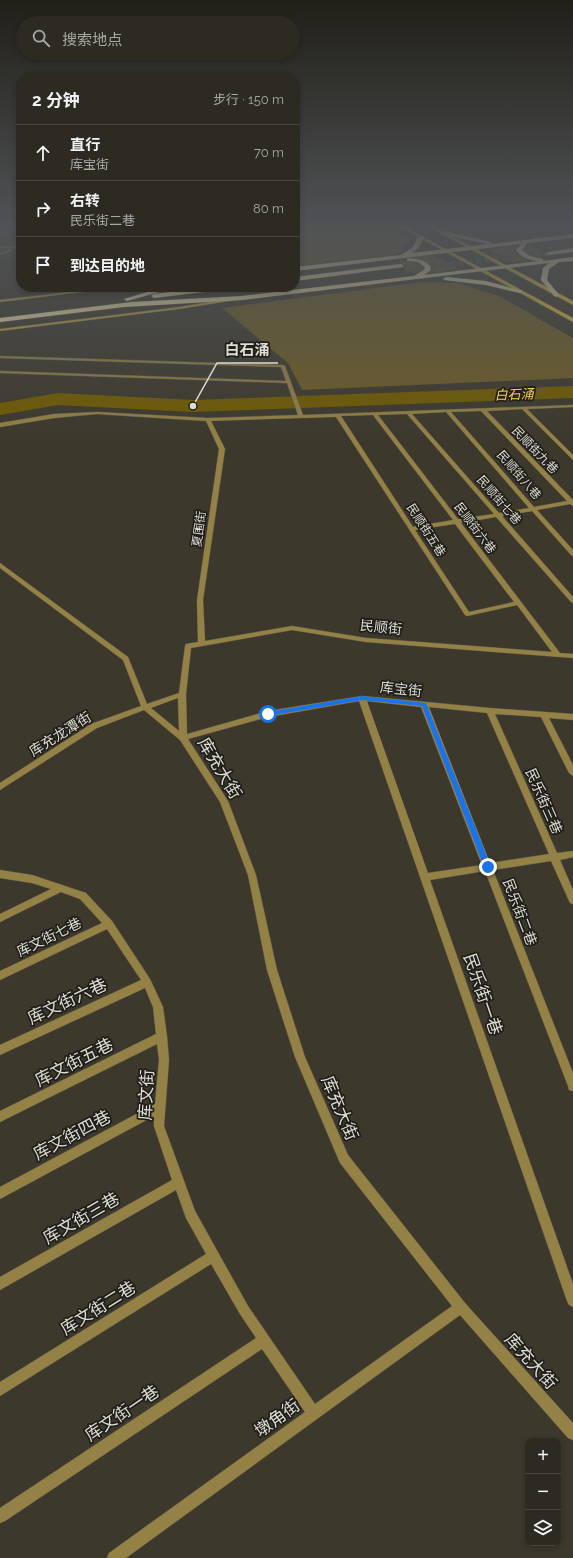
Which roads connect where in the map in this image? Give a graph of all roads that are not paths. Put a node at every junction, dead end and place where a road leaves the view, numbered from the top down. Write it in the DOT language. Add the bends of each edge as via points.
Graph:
graph roads {
  1 [pos="41,296"];
  2 [pos="144,296"];
  3 [pos="168,296"];
  4 [pos="189,296"];
  5 [pos="260,296"];
  6 [pos="529,296"];
  7 [pos="558,296"];
  8 [pos="242,298"];
  9 [pos="0,301"];
  10 [pos="125,302"];
  11 [pos="573,303"];
  12 [pos="24,310"];
  13 [pos="0,320"];
  14 [pos="573,320"];
  15 [pos="0,330"];
  16 [pos="0,357"];
  17 [pos="0,372"];
  18 [pos="288,382"];
  19 [pos="566,406"];
  20 [pos="573,406"];
  21 [pos="524,408"];
  22 [pos="483,410"];
  23 [pos="448,411"];
  24 [pos="409,413"];
  25 [pos="573,413"];
  26 [pos="375,414"];
  27 [pos="300,415"];
  28 [pos="338,416"];
  29 [pos="208,420"];
  30 [pos="0,425"];
  31 [pos="573,458"];
  32 [pos="573,503"];
  33 [pos="533,509"];
  34 [pos="498,515"];
  35 [pos="457,522"];
  36 [pos="412,529"];
  37 [pos="573,554"];
  38 [pos="0,565"];
  39 [pos="573,601"];
  40 [pos="518,602"];
  41 [pos="202,644"];
  42 [pos="188,646"];
  43 [pos="558,655"];
  44 [pos="573,656"];
  45 [pos="182,694"];
  46 [pos="362,698"];
  47 [pos="424,704"];
  48 [pos="145,707"];
  49 [pos="490,711"];
  50 [pos="544,715"];
  51 [pos="573,717"];
  52 [pos="183,738"];
  53 [pos="573,773"];
  54 [pos="0,787"];
  55 [pos="573,854"];
  56 [pos="554,857"];
  57 [pos="488,867"];
  58 [pos="0,874"];
  59 [pos="424,877"];
  60 [pos="61,888"];
  61 [pos="573,900"];
  62 [pos="0,918"];
  63 [pos="109,924"];
  64 [pos="0,976"];
  65 [pos="147,982"];
  66 [pos="162,1036"];
  67 [pos="0,1050"];
  68 [pos="573,1086"];
  69 [pos="160,1107"];
  70 [pos="0,1117"];
  71 [pos="178,1182"];
  72 [pos="0,1193"];
  73 [pos="213,1256"];
  74 [pos="0,1284"];
  75 [pos="573,1301"];
  76 [pos="461,1307"];
  77 [pos="264,1340"];
  78 [pos="0,1388"];
  79 [pos="314,1414"];
  80 [pos="573,1433"];
  81 [pos="0,1516"];
  82 [pos="114,1558"];
  1 -- 9 [label="street"];
  2 -- 10 [label="highway"];
  3 -- 10 [label="highway"];
  4 -- 10 [label="highway"];
  5 -- 8 [label="highway"];
  6 -- 14 [label="main road"];
  7 -- 11 [label="main road"];
  8 -- 10 [label="highway"];
  8 -- 15 [label="street"];
  10 -- 12 [label="highway"];
  10 -- 13 [label="highway"];
  16 -- 18 [label="street" via="283,366"];
  17 -- 18 [label="street"];
  18 -- 27 [label="street"];
  19 -- 20 [label="street"];
  19 -- 21 [label="street"];
  19 -- 25 [label="street"];
  21 -- 22 [label="street"];
  21 -- 31 [label="street"];
  22 -- 23 [label="street"];
  22 -- 32 [label="street, 民顺街九巷"];
  23 -- 24 [label="street"];
  23 -- 33 [label="street, 民顺街八巷"];
  24 -- 26 [label="street"];
  24 -- 34 [label="street, 民顺街七巷"];
  26 -- 28 [label="street"];
  26 -- 35 [label="street, 民顺街六巷"];
  27 -- 28 [label="street"];
  27 -- 29 [label="street"];
  28 -- 36 [label="street, 民顺街五巷"];
  29 -- 30 [label="street" via="97,414 54,416"];
  29 -- 41 [label="street, 夏围街" via="222,449 200,600"];
  32 -- 33 [label="street"];
  33 -- 34 [label="street"];
  33 -- 37 [label="street, 民顺街八巷"];
  34 -- 35 [label="street"];
  34 -- 39 [label="street, 民顺街七巷"];
  35 -- 36 [label="street"];
  35 -- 40 [label="street, 民顺街六巷"];
  36 -- 40 [label="street, 民顺街五巷" via="467,614"];
  38 -- 48 [label="street, 库充大街" via="126,659"];
  40 -- 43 [label="street, 民顺街六巷"];
  41 -- 42 [label="street, 民顺街"];
  41 -- 43 [label="street, 民顺街" via="292,628 366,640"];
  42 -- 45 [label="street, 库充大街"];
  43 -- 44 [label="street, 民顺街"];
  45 -- 48 [label="street, 库充龙潭街"];
  45 -- 52 [label="street, 库充大街"];
  46 -- 47 [label="street, 库宝街"];
  46 -- 52 [label="street, 库宝街" via="268,714"];
  46 -- 59 [label="street, 民乐街一巷"];
  47 -- 49 [label="street, 库宝街"];
  47 -- 57 [label="street, 民乐街二巷"];
  48 -- 52 [label="street, 库充大街"];
  48 -- 54 [label="street, 库充龙潭街" via="94,726"];
  49 -- 50 [label="street, 库宝街"];
  49 -- 56 [label="street, 民乐街三巷"];
  50 -- 51 [label="street, 库宝街"];
  50 -- 53 [label="street"];
  52 -- 76 [label="street, 库充大街" via="224,801 252,875 272,970 300,1057 344,1159"];
  55 -- 56 [label="street"];
  56 -- 57 [label="street"];
  56 -- 61 [label="street, 民乐街三巷"];
  57 -- 59 [label="street"];
  57 -- 68 [label="street, 民乐街二巷"];
  58 -- 60 [label="street, 库文街" via="32,879"];
  59 -- 75 [label="street, 民乐街一巷"];
  60 -- 62 [label="street"];
  60 -- 63 [label="street, 库文街" via="83,896"];
  63 -- 64 [label="street, 库文街七巷"];
  63 -- 65 [label="street, 库文街"];
  65 -- 66 [label="street, 库文街" via="158,1007"];
  65 -- 67 [label="street, 库文街六巷"];
  66 -- 69 [label="street, 库文街" via="164,1060"];
  66 -- 70 [label="street, 库文街五巷"];
  69 -- 71 [label="street, 库文街" via="159,1126"];
  69 -- 72 [label="street, 库文街四巷"];
  71 -- 73 [label="street, 库文街" via="190,1214"];
  71 -- 74 [label="street, 库文街三巷"];
  73 -- 77 [label="street, 库文街"];
  73 -- 78 [label="street, 库文街二巷"];
  76 -- 79 [label="street, 墩角街"];
  76 -- 80 [label="street, 库充大街"];
  77 -- 79 [label="street, 库文街"];
  77 -- 81 [label="street, 库文街一巷"];
  79 -- 82 [label="street, 墩角街"];
}
